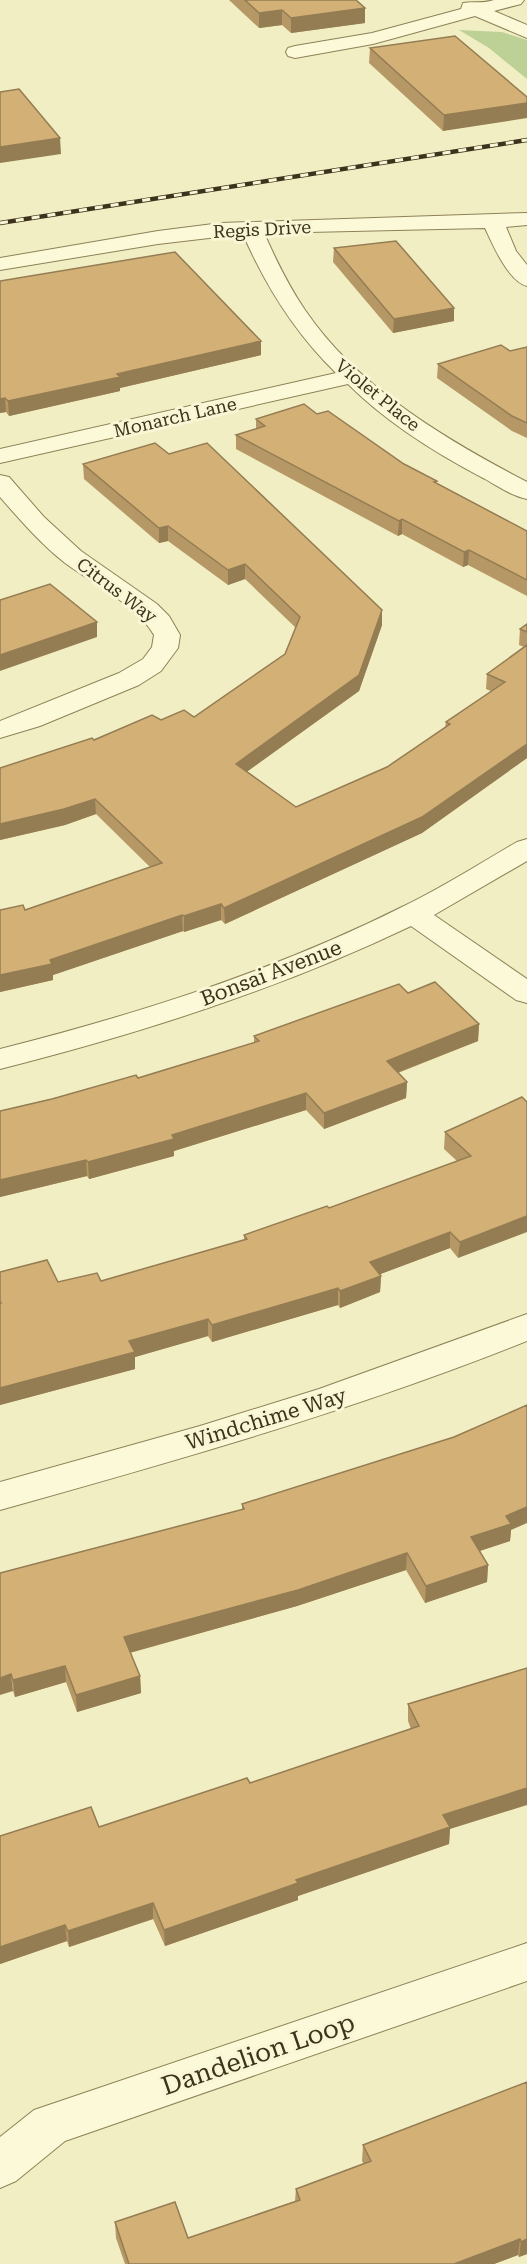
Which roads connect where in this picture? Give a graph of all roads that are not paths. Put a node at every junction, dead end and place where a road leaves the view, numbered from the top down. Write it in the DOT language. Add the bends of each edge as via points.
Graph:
graph roads {
  1 [pos="454,0"];
  2 [pos="513,0"];
  3 [pos="527,8"];
  4 [pos="476,10"];
  5 [pos="527,32"];
  6 [pos="295,52"];
  7 [pos="527,219"];
  8 [pos="492,222"];
  9 [pos="251,227"];
  10 [pos="0,264"];
  11 [pos="527,279"];
  12 [pos="350,376"];
  13 [pos="0,456"];
  14 [pos="0,482"];
  15 [pos="527,492"];
  16 [pos="0,730"];
  17 [pos="527,848"];
  18 [pos="413,914"];
  19 [pos="527,993"];
  20 [pos="0,1059"];
  21 [pos="527,1327"];
  22 [pos="0,1496"];
  23 [pos="527,1962"];
  24 [pos="0,2166"];
  1 -- 4 [label="street"];
  2 -- 3 [label="street"];
  2 -- 4 [label="street"];
  4 -- 5 [label="street"];
  4 -- 6 [label="street" via="373,38"];
  7 -- 8 [label="street, Regis Drive"];
  8 -- 9 [label="street, Regis Drive"];
  8 -- 11 [label="street" via="506,252"];
  9 -- 10 [label="street, Regis Drive"];
  9 -- 12 [label="street, Violet Place" via="271,274 301,322"];
  12 -- 13 [label="street, Monarch Lane"];
  12 -- 15 [label="street, Violet Place" via="421,431"];
  14 -- 16 [label="street, Citrus Way" via="72,556 148,610 167,635 165,648 152,665 129,679"];
  17 -- 18 [label="street, Bonsai Avenue"];
  18 -- 19 [label="street"];
  18 -- 20 [label="street, Bonsai Avenue" via="256,981 159,1017"];
  21 -- 22 [label="street, Windchime Way" via="316,1405"];
  23 -- 24 [label="street, Dandelion Loop" via="50,2125"];
}
